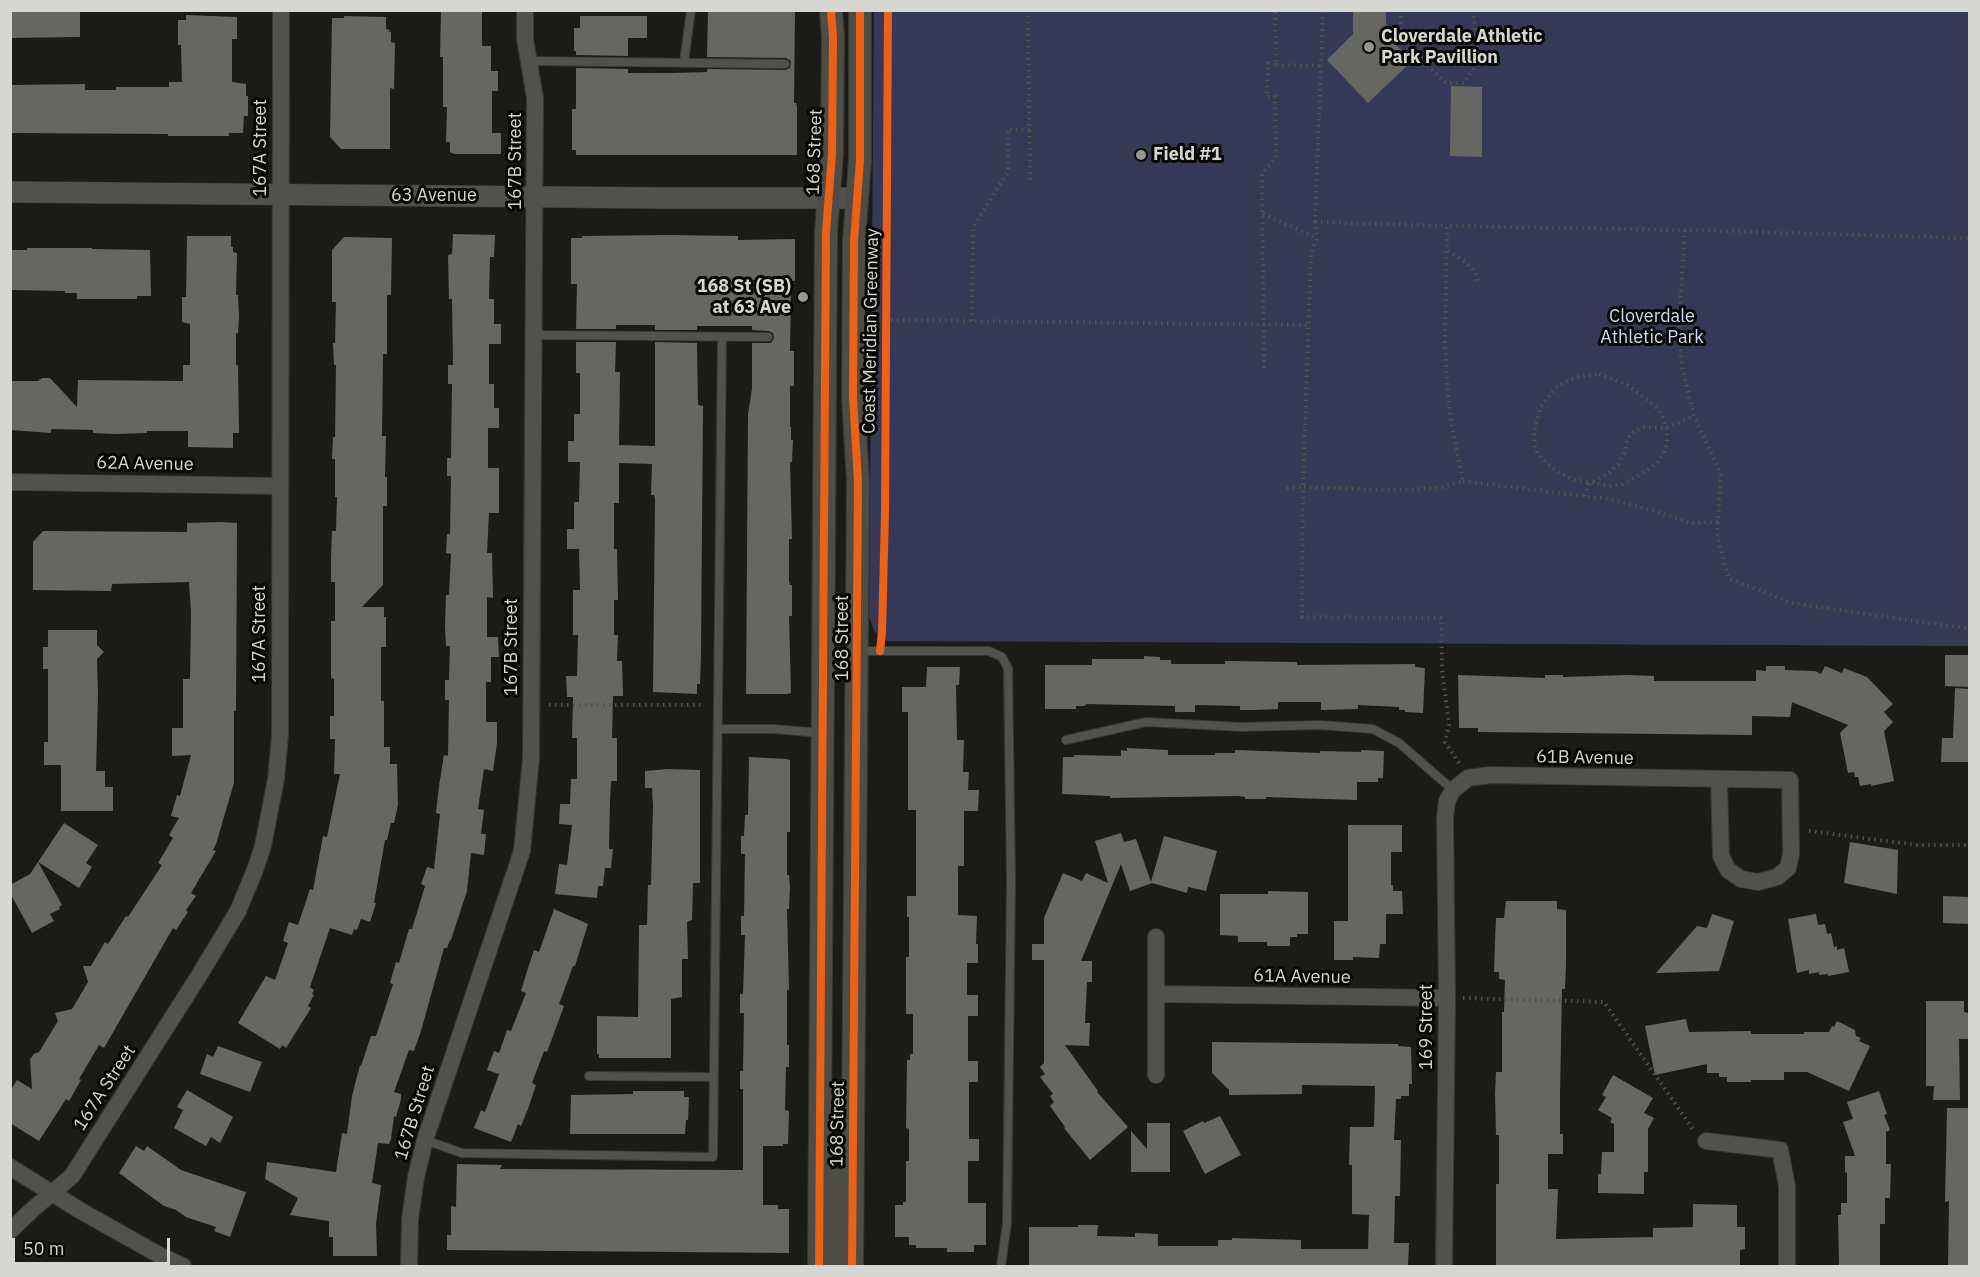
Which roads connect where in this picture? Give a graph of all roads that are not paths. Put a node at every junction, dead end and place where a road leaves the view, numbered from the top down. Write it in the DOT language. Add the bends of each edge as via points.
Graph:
graph roads {
  1 [pos="280,10"];
  2 [pos="525,10"];
  3 [pos="692,10"];
  4 [pos="831,10"];
  5 [pos="860,10"];
  6 [pos="529,61"];
  7 [pos="684,62"];
  8 [pos="785,64"];
  9 [pos="10,192"];
  10 [pos="280,194"];
  11 [pos="535,197"];
  12 [pos="829,198"];
  13 [pos="857,198"];
  14 [pos="534,335"];
  15 [pos="722,337"];
  16 [pos="768,337"];
  17 [pos="10,482"];
  18 [pos="280,486"];
  19 [pos="858,651"];
  20 [pos="718,729"];
  21 [pos="823,733"];
  22 [pos="1066,740"];
  23 [pos="1719,780"];
  24 [pos="1453,790"];
  25 [pos="1156,937"];
  26 [pos="1156,994"];
  27 [pos="1447,998"];
  28 [pos="822,1060"];
  29 [pos="1155,1075"];
  30 [pos="589,1076"];
  31 [pos="714,1077"];
  32 [pos="425,1140"];
  33 [pos="1706,1141"];
  34 [pos="10,1167"];
  35 [pos="51,1193"];
  36 [pos="10,1231"];
  37 [pos="183,1266"];
  38 [pos="409,1266"];
  39 [pos="819,1266"];
  40 [pos="836,1266"];
  41 [pos="852,1266"];
  42 [pos="1001,1266"];
  43 [pos="1444,1266"];
  44 [pos="1787,1266"];
  1 -- 10 [label="street, 167A Street"];
  2 -- 6 [label="street, 167B Street"];
  3 -- 7 [label="lane"];
  4 -- 12 [label="main road, 168 Street"];
  5 -- 13 [label="main road, 168 Street"];
  6 -- 7 [label="lane"];
  6 -- 11 [label="street, 167B Street" via="535,98"];
  7 -- 8 [label="lane"];
  9 -- 10 [label="street, 63 Avenue"];
  10 -- 11 [label="street, 63 Avenue"];
  10 -- 18 [label="street, 167A Street"];
  11 -- 12 [label="street, 63 Avenue"];
  11 -- 14 [label="street, 167B Street"];
  12 -- 13 [label="street, 63 Avenue"];
  12 -- 21 [label="main road, 168 Street"];
  13 -- 19 [label="main road, 168 Street" via="853,397 858,481"];
  14 -- 15 [label="lane"];
  14 -- 32 [label="street, 167B Street" via="531,758 522,851"];
  15 -- 16 [label="lane"];
  15 -- 20 [label="lane"];
  17 -- 18 [label="street, 62A Avenue"];
  18 -- 35 [label="street, 167A Street" via="280,735 273,797 258,862 237,911 201,974 72,1176"];
  19 -- 41 [label="main road, 168 Street"];
  19 -- 42 [label="lane" via="990,651 1002,657 1008,668 1008,1199"];
  20 -- 21 [label="lane"];
  20 -- 31 [label="lane"];
  21 -- 28 [label="main road, 168 Street"];
  22 -- 24 [label="lane" via="1146,722 1373,729 1399,743"];
  23 -- 23 [label="street, 61B Avenue" via="1790,780 1791,854 1788,868 1777,878 1758,882 1742,879 1728,870 1721,856"];
  23 -- 24 [label="street, 61B Avenue" via="1491,775 1468,778"];
  24 -- 27 [label="street, 169 Street" via="1447,801 1446,818"];
  25 -- 26 [label="street"];
  26 -- 27 [label="street, 61A Avenue"];
  26 -- 29 [label="street"];
  27 -- 43 [label="street, 169 Street"];
  28 -- 39 [label="main road, 168 Street"];
  28 -- 40 [label="main road" via="835,1121"];
  30 -- 31 [label="lane"];
  31 -- 32 [label="lane" via="713,1157 462,1153"];
  32 -- 38 [label="street, 167B Street" via="410,1219"];
  33 -- 44 [label="street" via="1780,1150 1786,1186"];
  34 -- 35 [label="street"];
  35 -- 36 [label="street, 167A Street"];
  35 -- 37 [label="street"];
}
